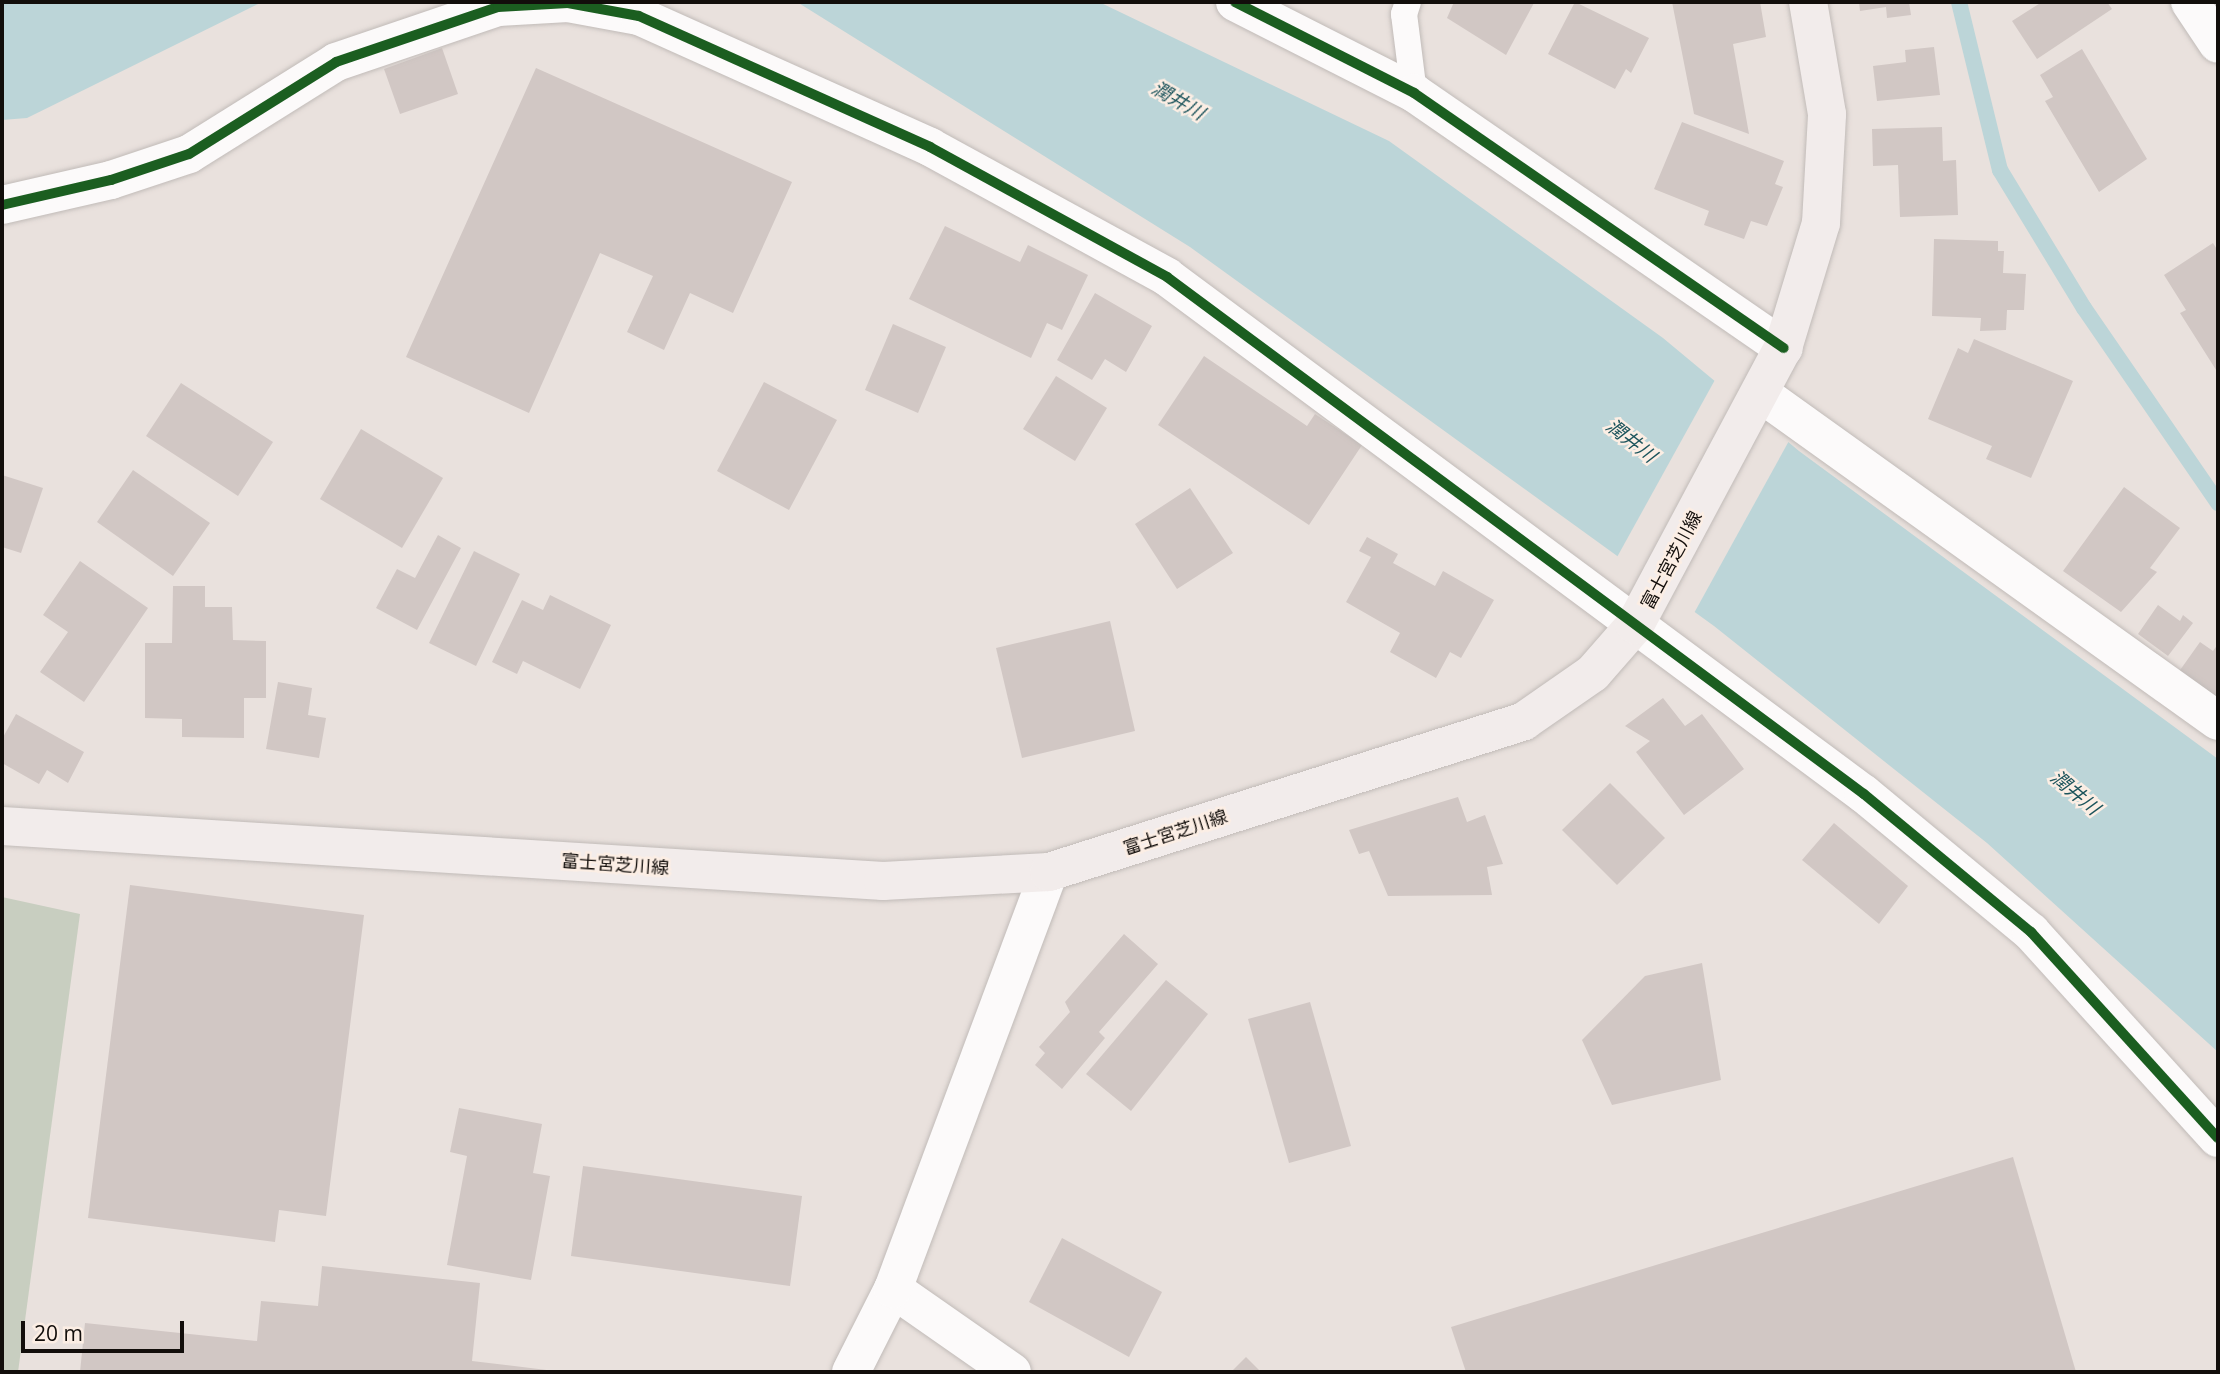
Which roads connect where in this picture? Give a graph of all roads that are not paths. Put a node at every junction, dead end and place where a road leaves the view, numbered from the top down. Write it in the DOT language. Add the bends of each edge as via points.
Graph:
graph roads {
  1 [pos="1235,2"];
  2 [pos="1408,2"];
  3 [pos="1808,2"];
  4 [pos="2190,2"];
  5 [pos="2218,44"];
  6 [pos="1414,93"];
  7 [pos="2,205"];
  8 [pos="1783,348"];
  9 [pos="1757,399"];
  10 [pos="1639,618"];
  11 [pos="2218,722"];
  12 [pos="2,825"];
  13 [pos="1049,872"];
  14 [pos="2218,1138"];
  15 [pos="893,1289"];
  16 [pos="851,1372"];
  17 [pos="1012,1372"];
  1 -- 6 [label="street"];
  2 -- 6 [label="lane" via="1404,14"];
  3 -- 8 [label="main road, 富士宮芝川線" via="1827,114 1821,223"];
  4 -- 5 [label="street"];
  6 -- 8 [label="street"];
  7 -- 10 [label="street" via="111,180 189,154 336,62 498,7 568,3 639,16 930,147 1167,277"];
  8 -- 9 [label="main road, 富士宮芝川線"];
  9 -- 10 [label="main road, 富士宮芝川線"];
  9 -- 11 [label="street"];
  10 -- 13 [label="main road, 富士宮芝川線" via="1593,673 1524,720"];
  10 -- 14 [label="street" via="2031,932"];
  12 -- 13 [label="main road, 富士宮芝川線" via="883,881"];
  13 -- 15 [label="street"];
  15 -- 16 [label="street"];
  15 -- 17 [label="street"];
}
